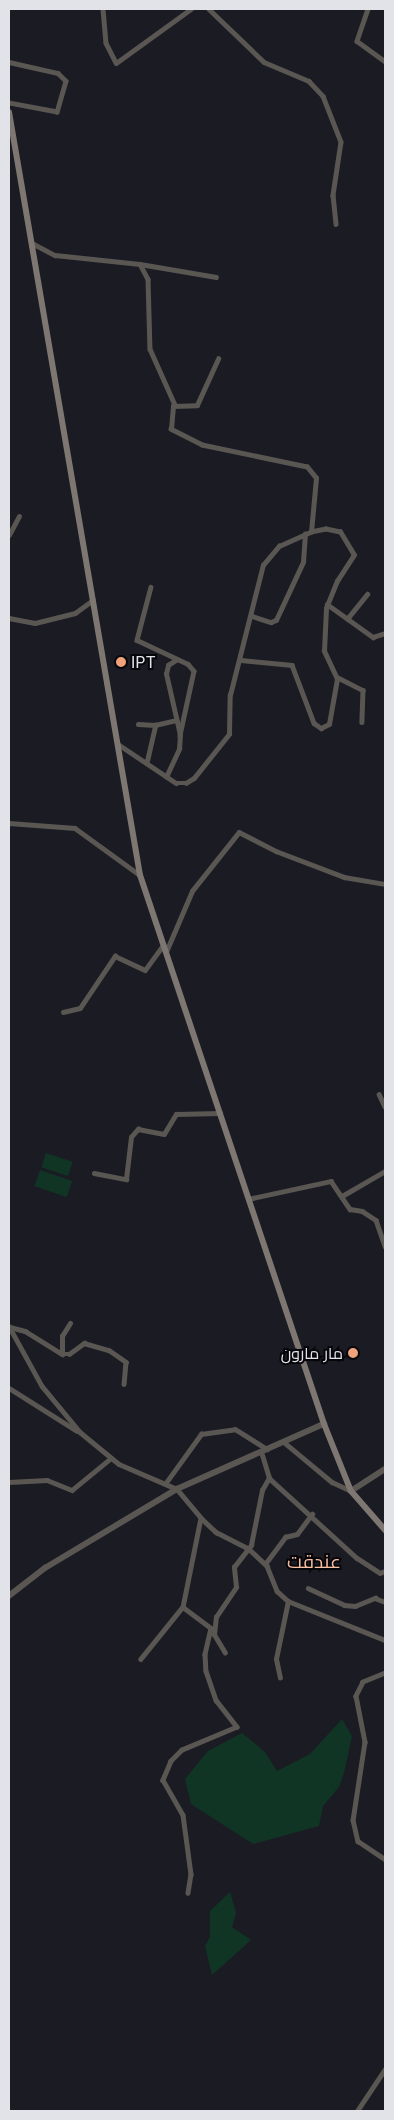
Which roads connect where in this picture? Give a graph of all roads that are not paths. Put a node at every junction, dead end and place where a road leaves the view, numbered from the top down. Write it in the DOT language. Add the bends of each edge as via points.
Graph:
graph roads {
  1 [pos="103,9"];
  2 [pos="191,9"];
  3 [pos="209,9"];
  4 [pos="368,9"];
  5 [pos="385,61"];
  6 [pos="9,62"];
  7 [pos="9,103"];
  8 [pos="9,112"];
  9 [pos="12,154"];
  10 [pos="336,224"];
  11 [pos="32,243"];
  12 [pos="140,264"];
  13 [pos="216,277"];
  14 [pos="218,359"];
  15 [pos="175,404"];
  16 [pos="19,516"];
  17 [pos="311,532"];
  18 [pos="305,534"];
  19 [pos="9,535"];
  20 [pos="150,587"];
  21 [pos="367,594"];
  22 [pos="93,600"];
  23 [pos="327,604"];
  24 [pos="252,616"];
  25 [pos="9,618"];
  26 [pos="348,619"];
  27 [pos="385,632"];
  28 [pos="177,660"];
  29 [pos="241,660"];
  30 [pos="337,677"];
  31 [pos="176,720"];
  32 [pos="362,722"];
  33 [pos="138,724"];
  34 [pos="155,726"];
  35 [pos="180,735"];
  36 [pos="118,744"];
  37 [pos="147,761"];
  38 [pos="166,777"];
  39 [pos="9,823"];
  40 [pos="140,875"];
  41 [pos="385,884"];
  42 [pos="163,945"];
  43 [pos="166,952"];
  44 [pos="63,1012"];
  45 [pos="378,1094"];
  46 [pos="385,1107"];
  47 [pos="220,1112"];
  48 [pos="385,1171"];
  49 [pos="94,1173"];
  50 [pos="342,1196"];
  51 [pos="247,1200"];
  52 [pos="385,1246"];
  53 [pos="70,1323"];
  54 [pos="9,1326"];
  55 [pos="62,1354"];
  56 [pos="124,1384"];
  57 [pos="9,1388"];
  58 [pos="324,1424"];
  59 [pos="80,1432"];
  60 [pos="284,1443"];
  61 [pos="264,1450"];
  62 [pos="111,1458"];
  63 [pos="385,1470"];
  64 [pos="269,1478"];
  65 [pos="9,1482"];
  66 [pos="166,1484"];
  67 [pos="177,1489"];
  68 [pos="351,1491"];
  69 [pos="312,1514"];
  70 [pos="201,1518"];
  71 [pos="385,1530"];
  72 [pos="249,1549"];
  73 [pos="265,1564"];
  74 [pos="385,1571"];
  75 [pos="308,1588"];
  76 [pos="9,1596"];
  77 [pos="288,1601"];
  78 [pos="385,1602"];
  79 [pos="183,1608"];
  80 [pos="385,1640"];
  81 [pos="225,1653"];
  82 [pos="141,1659"];
  83 [pos="385,1673"];
  84 [pos="280,1678"];
  85 [pos="385,1859"];
  86 [pos="188,1893"];
  87 [pos="385,2069"];
  88 [pos="357,2111"];
  1 -- 2 [label="street" via="106,43 116,63"];
  3 -- 10 [label="street" via="264,62 309,81 323,96 341,142 333,195"];
  4 -- 5 [label="street" via="357,41"];
  6 -- 7 [label="street" via="58,73 66,81 57,112"];
  8 -- 9 [label="main road"];
  9 -- 11 [label="main road"];
  11 -- 12 [label="street" via="55,255"];
  11 -- 22 [label="main road"];
  12 -- 13 [label="street"];
  12 -- 15 [label="street" via="148,279 150,349"];
  14 -- 15 [label="street" via="197,405"];
  15 -- 17 [label="street" via="171,426 177,435 232,452 295,462 311,469 316,482"];
  16 -- 19 [label="street"];
  17 -- 18 [label="street"];
  17 -- 23 [label="street" via="326,529 340,532 354,555"];
  18 -- 24 [label="street" via="280,546 266,560"];
  18 -- 24 [label="street" via="303,562 276,620 271,622"];
  20 -- 28 [label="street" via="136,640"];
  21 -- 26 [label="street"];
  22 -- 25 [label="street" via="75,613 35,623"];
  22 -- 36 [label="main road"];
  23 -- 26 [label="street"];
  23 -- 30 [label="street" via="324,648"];
  24 -- 29 [label="street"];
  26 -- 27 [label="street" via="373,637"];
  28 -- 31 [label="street" via="168,665 166,674"];
  28 -- 35 [label="street" via="194,671"];
  29 -- 30 [label="street" via="282,662 294,667 313,721 321,728 331,719"];
  29 -- 38 [label="street" via="229,700 226,739 191,781 179,784"];
  30 -- 32 [label="street" via="362,690"];
  31 -- 34 [label="street"];
  31 -- 35 [label="street"];
  33 -- 34 [label="street"];
  34 -- 37 [label="street"];
  35 -- 38 [label="street" via="179,752"];
  36 -- 37 [label="street"];
  36 -- 40 [label="main road"];
  37 -- 38 [label="street"];
  39 -- 40 [label="street" via="75,828"];
  40 -- 42 [label="main road"];
  41 -- 43 [label="street" via="344,878 276,852 239,832 192,891"];
  42 -- 43 [label="main road"];
  42 -- 44 [label="street" via="145,970 115,956 80,1008"];
  43 -- 47 [label="main road"];
  45 -- 46 [label="street"];
  47 -- 49 [label="street" via="176,1114 164,1134 138,1129 131,1137 126,1179"];
  47 -- 51 [label="main road"];
  48 -- 50 [label="street"];
  50 -- 51 [label="street" via="334,1183 325,1180"];
  50 -- 52 [label="street" via="350,1209 362,1211 376,1220"];
  51 -- 58 [label="main road"];
  53 -- 55 [label="street" via="62,1336"];
  54 -- 55 [label="street" via="24,1331"];
  54 -- 59 [label="street" via="42,1386"];
  55 -- 56 [label="street" via="69,1354 84,1343 109,1350 126,1362"];
  57 -- 59 [label="street"];
  58 -- 60 [label="street"];
  58 -- 68 [label="main road"];
  59 -- 62 [label="street"];
  60 -- 61 [label="street"];
  60 -- 68 [label="street" via="332,1482"];
  61 -- 64 [label="street"];
  61 -- 66 [label="street" via="234,1429 201,1434"];
  61 -- 67 [label="street"];
  62 -- 65 [label="street" via="72,1490 47,1480"];
  62 -- 66 [label="street"];
  63 -- 68 [label="street"];
  64 -- 69 [label="street"];
  64 -- 72 [label="street" via="262,1490"];
  66 -- 67 [label="street"];
  67 -- 70 [label="street"];
  67 -- 76 [label="street" via="46,1568"];
  68 -- 71 [label="main road"];
  69 -- 73 [label="street" via="296,1534 285,1537"];
  69 -- 74 [label="street" via="357,1558 380,1573"];
  70 -- 72 [label="street" via="216,1532"];
  70 -- 79 [label="street"];
  72 -- 73 [label="street"];
  72 -- 81 [label="street" via="234,1567 236,1587 216,1618 214,1635"];
  73 -- 77 [label="street" via="277,1591"];
  75 -- 78 [label="street" via="344,1605 355,1606 375,1598"];
  77 -- 80 [label="street"];
  77 -- 84 [label="street" via="276,1659"];
  79 -- 82 [label="street"];
  79 -- 86 [label="street" via="211,1628 205,1654 206,1671 216,1700 237,1726 182,1750 171,1761 163,1780 183,1814 192,1874"];
  83 -- 85 [label="street" via="363,1682 356,1696 365,1742 352,1820 358,1841"];
  87 -- 88 [label="street"];
}
